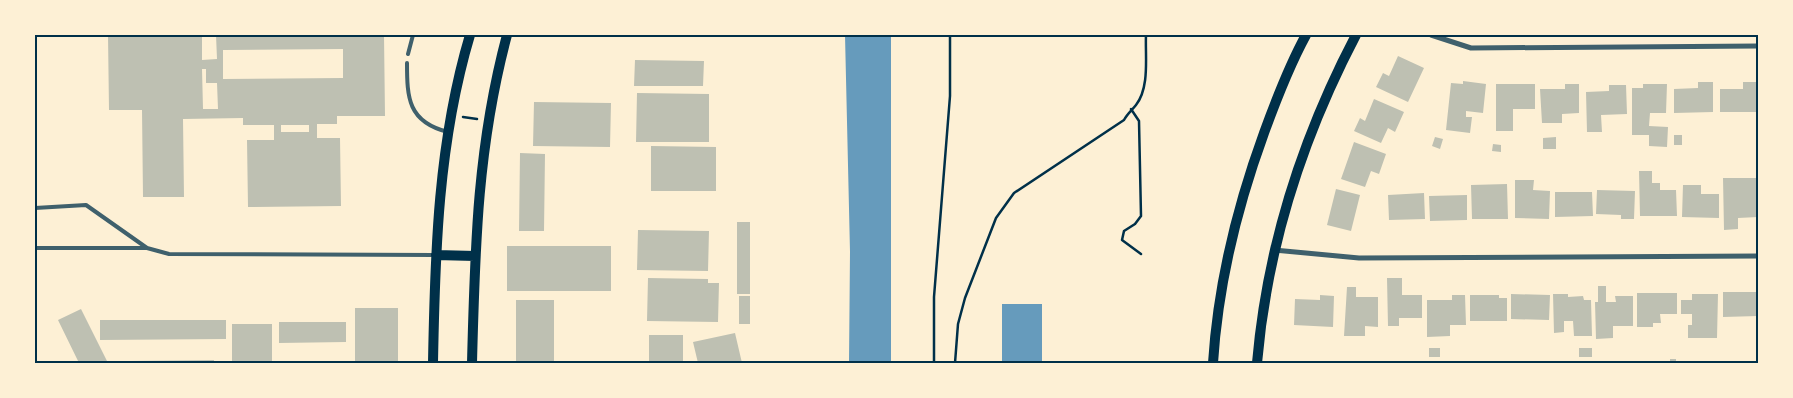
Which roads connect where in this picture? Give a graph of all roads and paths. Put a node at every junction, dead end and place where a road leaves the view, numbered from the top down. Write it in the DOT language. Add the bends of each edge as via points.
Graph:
graph roads {
  1 [pos="413,35"];
  2 [pos="470,35"];
  3 [pos="507,35"];
  4 [pos="950,35"];
  5 [pos="1146,35"];
  6 [pos="1306,35"];
  7 [pos="1356,35"];
  8 [pos="1431,35"];
  9 [pos="1758,46"];
  10 [pos="408,54"];
  11 [pos="407,63"];
  12 [pos="1131,109"];
  13 [pos="459,116"];
  14 [pos="478,119"];
  15 [pos="448,132"];
  16 [pos="35,208"];
  17 [pos="35,248"];
  18 [pos="146,248"];
  19 [pos="1274,250"];
  20 [pos="1141,254"];
  21 [pos="436,255"];
  22 [pos="475,256"];
  23 [pos="1758,256"];
  24 [pos="433,363"];
  25 [pos="472,363"];
  26 [pos="934,363"];
  27 [pos="955,363"];
  28 [pos="1213,363"];
  29 [pos="1257,363"];
  1 -- 10 [label="lane"];
  2 -- 15 [label="main road"];
  3 -- 22 [label="main road" via="482,156"];
  4 -- 26 [label="path" via="950,96 934,297"];
  5 -- 12 [label="path" via="1143,90 1136,106"];
  6 -- 28 [label="main road" via="1246,182 1215,322"];
  7 -- 19 [label="main road" via="1332,81 1298,164"];
  8 -- 9 [label="street" via="1471,48"];
  11 -- 15 [label="lane" via="407,89 417,116 432,128"];
  12 -- 20 [label="path" via="1139,121 1141,216 1124,231 1122,240"];
  12 -- 27 [label="path" via="1124,120 1014,193 996,218 965,298 958,324"];
  13 -- 14 [label="path"];
  15 -- 21 [label="main road" via="438,208"];
  16 -- 18 [label="lane" via="86,205"];
  17 -- 18 [label="lane"];
  18 -- 21 [label="lane" via="169,254"];
  19 -- 23 [label="street" via="1359,258"];
  19 -- 29 [label="main road" via="1261,318"];
  21 -- 22 [label="main road"];
  21 -- 24 [label="main road"];
  22 -- 25 [label="main road"];
}
